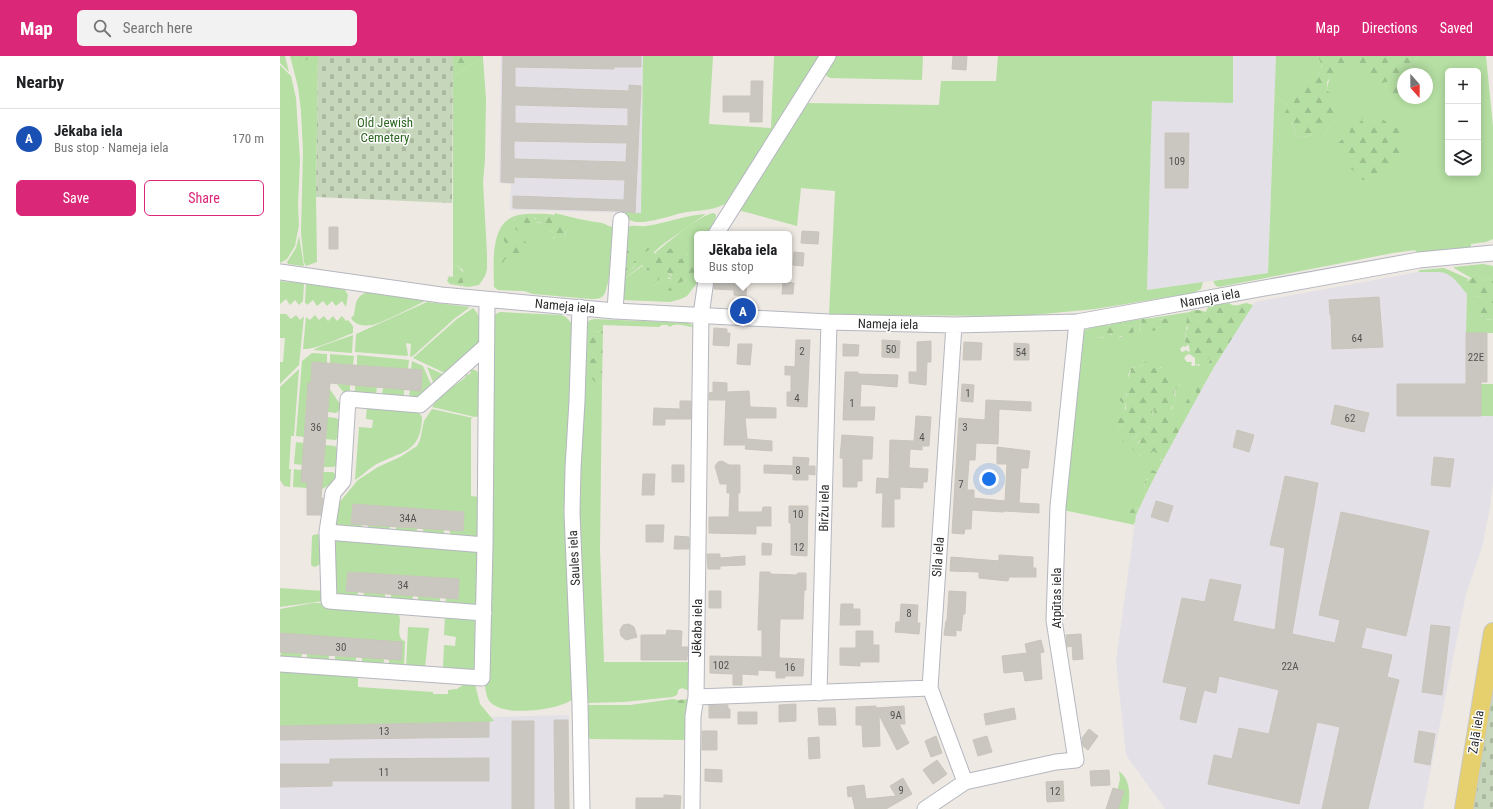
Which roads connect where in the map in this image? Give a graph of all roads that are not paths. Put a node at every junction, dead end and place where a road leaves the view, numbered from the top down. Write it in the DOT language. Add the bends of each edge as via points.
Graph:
graph roads {
  1 [pos="828,56"];
  2 [pos="621,220"];
  3 [pos="718,231"];
  4 [pos="1493,253"];
  5 [pos="280,272"];
  6 [pos="706,283"];
  7 [pos="487,300"];
  8 [pos="580,308"];
  9 [pos="615,311"];
  10 [pos="702,315"];
  11 [pos="829,322"];
  12 [pos="1077,322"];
  13 [pos="954,325"];
  14 [pos="486,346"];
  15 [pos="328,532"];
  16 [pos="485,545"];
  17 [pos="484,613"];
  18 [pos="1493,632"];
  19 [pos="280,664"];
  20 [pos="930,688"];
  21 [pos="819,693"];
  22 [pos="696,697"];
  23 [pos="965,782"];
  24 [pos="582,809"];
  25 [pos="692,809"];
  26 [pos="926,809"];
  27 [pos="1464,809"];
  1 -- 3 [label="street"];
  2 -- 9 [label="street"];
  4 -- 12 [label="street, Nameja iela" via="1419,260"];
  5 -- 7 [label="street, Nameja iela"];
  6 -- 10 [label="street, Jēkaba iela"];
  7 -- 8 [label="street, Nameja iela"];
  7 -- 14 [label="street"];
  8 -- 9 [label="street, Nameja iela"];
  8 -- 24 [label="street, Saules iela" via="572,513"];
  9 -- 10 [label="street, Nameja iela"];
  10 -- 11 [label="street, Nameja iela"];
  10 -- 22 [label="street, Jēkaba iela"];
  11 -- 13 [label="street, Nameja iela"];
  11 -- 21 [label="street, Biržu iela"];
  12 -- 13 [label="street, Nameja iela"];
  12 -- 23 [label="street, Atpūtas iela" via="1058,506 1054,620 1076,760"];
  13 -- 20 [label="street, Sila iela"];
  14 -- 15 [label="street" via="420,405 348,399 343,480 333,493"];
  14 -- 16 [label="street"];
  15 -- 16 [label="street"];
  15 -- 17 [label="street" via="329,601"];
  16 -- 17 [label="street"];
  17 -- 19 [label="street" via="482,678"];
  18 -- 27 [label="main road, Zaļā iela"];
  20 -- 21 [label="street"];
  20 -- 23 [label="street, Sila iela"];
  21 -- 22 [label="street"];
  22 -- 25 [label="street, Jēkaba iela"];
  23 -- 26 [label="street, Atpūtas iela"];
}
